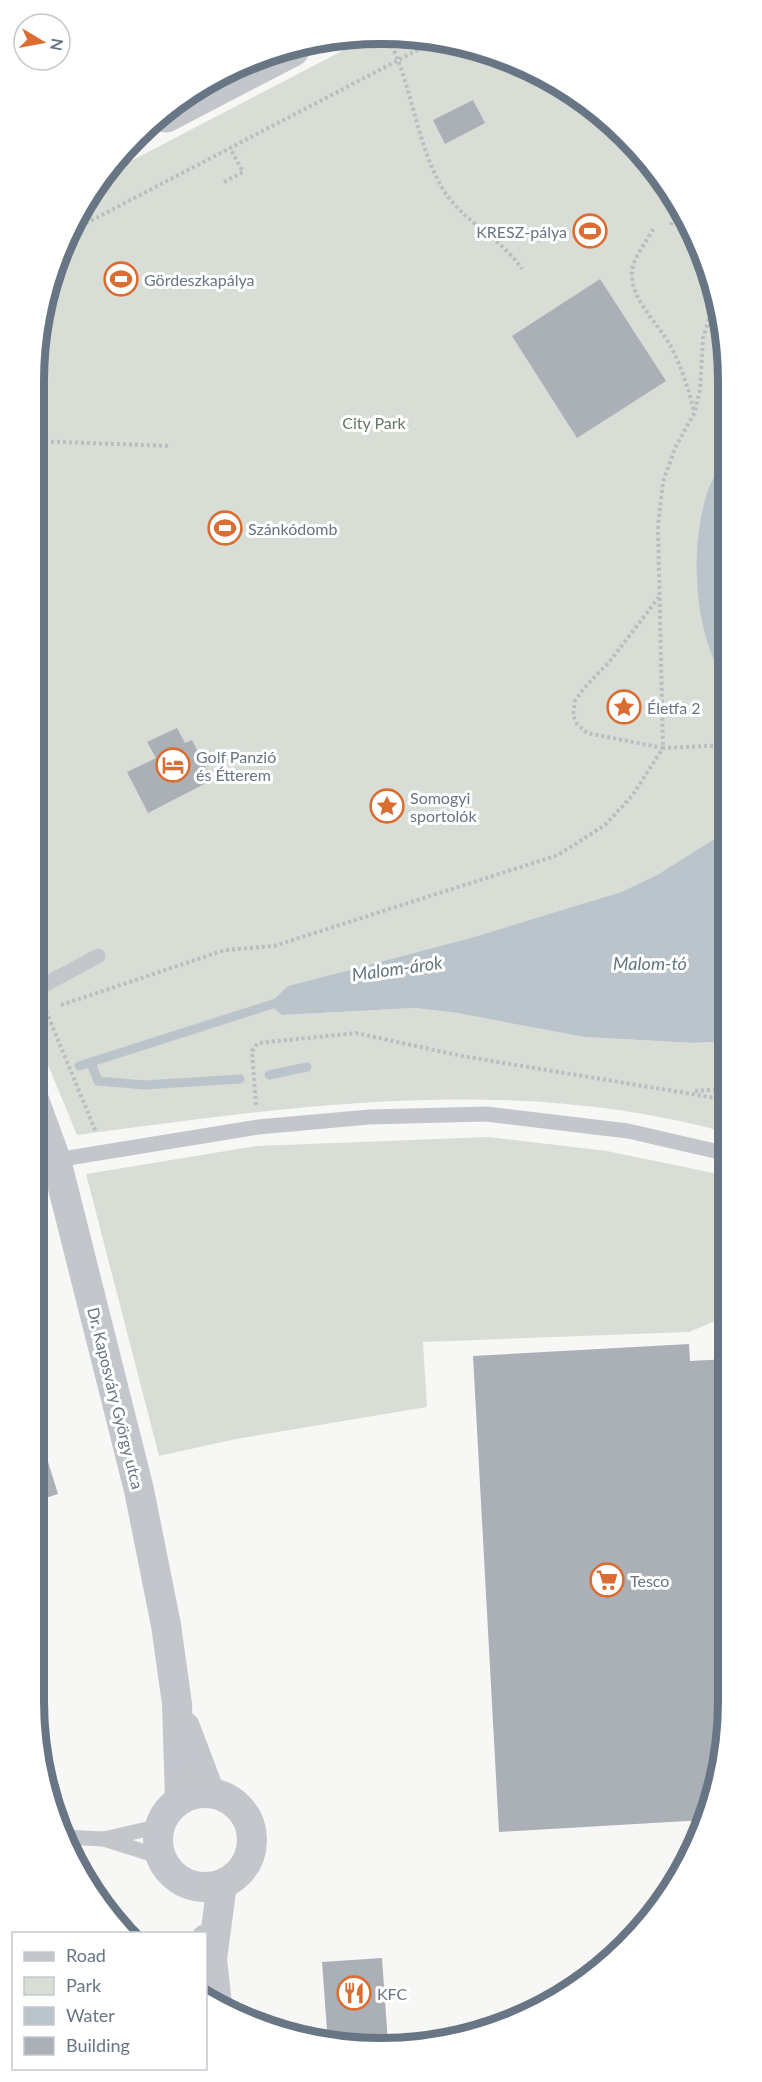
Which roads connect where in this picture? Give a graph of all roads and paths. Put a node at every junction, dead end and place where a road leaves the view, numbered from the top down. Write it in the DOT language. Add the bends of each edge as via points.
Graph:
graph roads {
  1 [pos="391,44"];
  2 [pos="426,46"];
  3 [pos="400,60"];
  4 [pos="268,63"];
  5 [pos="187,105"];
  6 [pos="231,148"];
  7 [pos="224,182"];
  8 [pos="82,226"];
  9 [pos="653,229"];
  10 [pos="522,269"];
  11 [pos="711,312"];
  12 [pos="695,412"];
  13 [pos="44,441"];
  14 [pos="171,446"];
  15 [pos="659,597"];
  16 [pos="718,745"];
  17 [pos="663,748"];
  18 [pos="98,956"];
  19 [pos="44,985"];
  20 [pos="718,1090"];
  21 [pos="690,1092"];
  22 [pos="718,1098"];
  23 [pos="256,1099"];
  24 [pos="44,1127"];
  25 [pos="104,1152"];
  26 [pos="718,1152"];
  27 [pos="56,1160"];
  28 [pos="177,1704"];
  29 [pos="210,1793"];
  30 [pos="180,1799"];
  31 [pos="159,1826"];
  32 [pos="73,1838"];
  33 [pos="104,1839"];
  34 [pos="160,1857"];
  35 [pos="188,1884"];
  36 [pos="222,1884"];
  37 [pos="203,1932"];
  38 [pos="207,1944"];
  39 [pos="215,1995"];
  1 -- 3 [label="path"];
  2 -- 3 [label="path"];
  3 -- 6 [label="path"];
  3 -- 10 [label="path" via="425,145 444,190 467,218 505,249"];
  4 -- 5 [label="street"];
  6 -- 7 [label="path" via="243,172"];
  6 -- 8 [label="path"];
  9 -- 12 [label="path" via="632,268 632,281 643,307 670,345"];
  11 -- 12 [label="path" via="703,338"];
  12 -- 15 [label="path" via="675,448 663,482 658,526"];
  13 -- 14 [label="path"];
  15 -- 17 [label="path"];
  15 -- 17 [label="path" via="579,694 573,715 587,734"];
  16 -- 17 [label="path"];
  17 -- 25 [label="path" via="632,796 604,825 558,855 274,946 225,950 46,1010"];
  18 -- 19 [label="lane"];
  20 -- 21 [label="path"];
  21 -- 22 [label="path"];
  21 -- 23 [label="path" via="462,1056 356,1033 258,1043 252,1051"];
  24 -- 27 [label="street, Dr. Kaposváry György utca"];
  25 -- 26 [label="lane" via="258,1127 369,1117 486,1114 628,1131"];
  25 -- 27 [label="lane"];
  27 -- 28 [label="street, Dr. Kaposváry György utca" via="139,1490 166,1624"];
  28 -- 29 [label="street, Dr. Kaposváry György utca"];
  28 -- 30 [label="street, Dr. Kaposváry György utca"];
  29 -- 30 [label="street"];
  29 -- 36 [label="street" via="234,1803 245,1815 252,1837 246,1863 236,1876"];
  30 -- 31 [label="street"];
  31 -- 33 [label="lane"];
  31 -- 34 [label="street"];
  32 -- 33 [label="lane"];
  33 -- 34 [label="lane"];
  34 -- 35 [label="street" via="166,1869"];
  35 -- 36 [label="street" via="201,1888"];
  35 -- 37 [label="street"];
  36 -- 38 [label="street"];
  38 -- 39 [label="street"];
}
